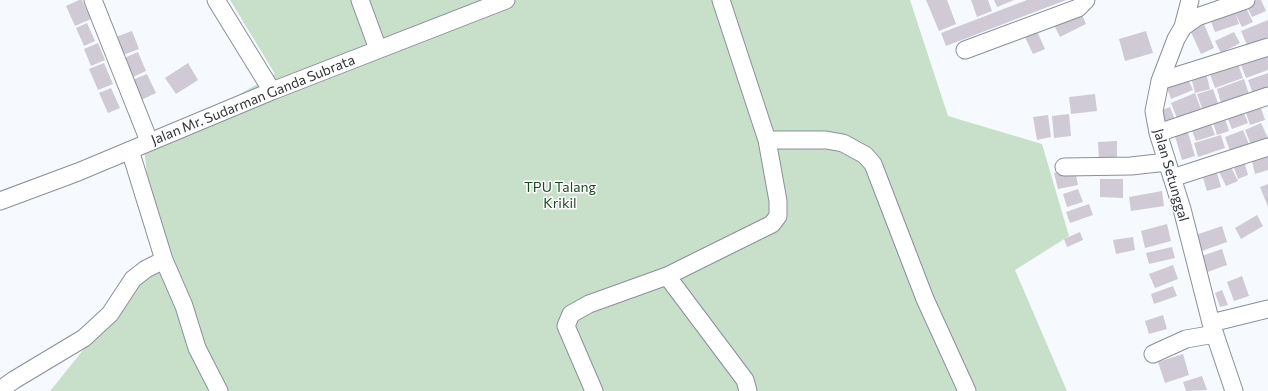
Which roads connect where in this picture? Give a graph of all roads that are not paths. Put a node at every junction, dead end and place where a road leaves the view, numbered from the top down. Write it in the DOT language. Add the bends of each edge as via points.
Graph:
graph roads {
  1 [pos="93,0"];
  2 [pos="216,0"];
  3 [pos="360,0"];
  4 [pos="506,0"];
  5 [pos="721,0"];
  6 [pos="1086,0"];
  7 [pos="1190,0"];
  8 [pos="1246,0"];
  9 [pos="1183,27"];
  10 [pos="1268,47"];
  11 [pos="378,49"];
  12 [pos="965,50"];
  13 [pos="1160,80"];
  14 [pos="272,91"];
  15 [pos="1268,96"];
  16 [pos="1158,133"];
  17 [pos="767,140"];
  18 [pos="149,141"];
  19 [pos="1268,147"];
  20 [pos="130,150"];
  21 [pos="1167,162"];
  22 [pos="1064,166"];
  23 [pos="1172,178"];
  24 [pos="0,201"];
  25 [pos="164,260"];
  26 [pos="667,276"];
  27 [pos="1268,309"];
  28 [pos="1213,329"];
  29 [pos="1153,354"];
  30 [pos="0,390"];
  31 [pos="219,391"];
  32 [pos="594,391"];
  33 [pos="748,391"];
  34 [pos="967,391"];
  35 [pos="1234,391"];
  1 -- 18 [label="street"];
  2 -- 14 [label="street"];
  3 -- 11 [label="street"];
  4 -- 11 [label="street, Jalan Mr. Sudarman Ganda Subrata"];
  5 -- 17 [label="street"];
  6 -- 12 [label="street" via="1078,8"];
  7 -- 9 [label="street"];
  8 -- 9 [label="street, Jalan Setunggal" via="1196,17"];
  9 -- 13 [label="street, Jalan Setunggal"];
  10 -- 13 [label="street"];
  11 -- 14 [label="street, Jalan Mr. Sudarman Ganda Subrata"];
  13 -- 16 [label="street, Jalan Setunggal" via="1154,111"];
  14 -- 18 [label="street, Jalan Mr. Sudarman Ganda Subrata"];
  15 -- 16 [label="street"];
  16 -- 21 [label="street, Jalan Setunggal"];
  17 -- 26 [label="street" via="778,201 778,216 772,224"];
  17 -- 34 [label="street" via="826,140 843,143 864,155 873,164 925,299"];
  18 -- 20 [label="street, Jalan Mr. Sudarman Ganda Subrata"];
  19 -- 23 [label="street"];
  20 -- 24 [label="street, Jalan Mr. Sudarman Ganda Subrata"];
  20 -- 25 [label="street"];
  21 -- 22 [label="street" via="1126,166"];
  21 -- 23 [label="street, Jalan Setunggal"];
  23 -- 28 [label="street, Jalan Setunggal"];
  25 -- 30 [label="street" via="146,268 133,278 110,314 84,338"];
  25 -- 31 [label="street" via="184,306 197,348"];
  26 -- 32 [label="street" via="589,304 567,318 566,326"];
  26 -- 33 [label="street" via="745,380"];
  27 -- 28 [label="street"];
  28 -- 29 [label="street"];
  28 -- 35 [label="street, Jalan Setunggal"];
}
